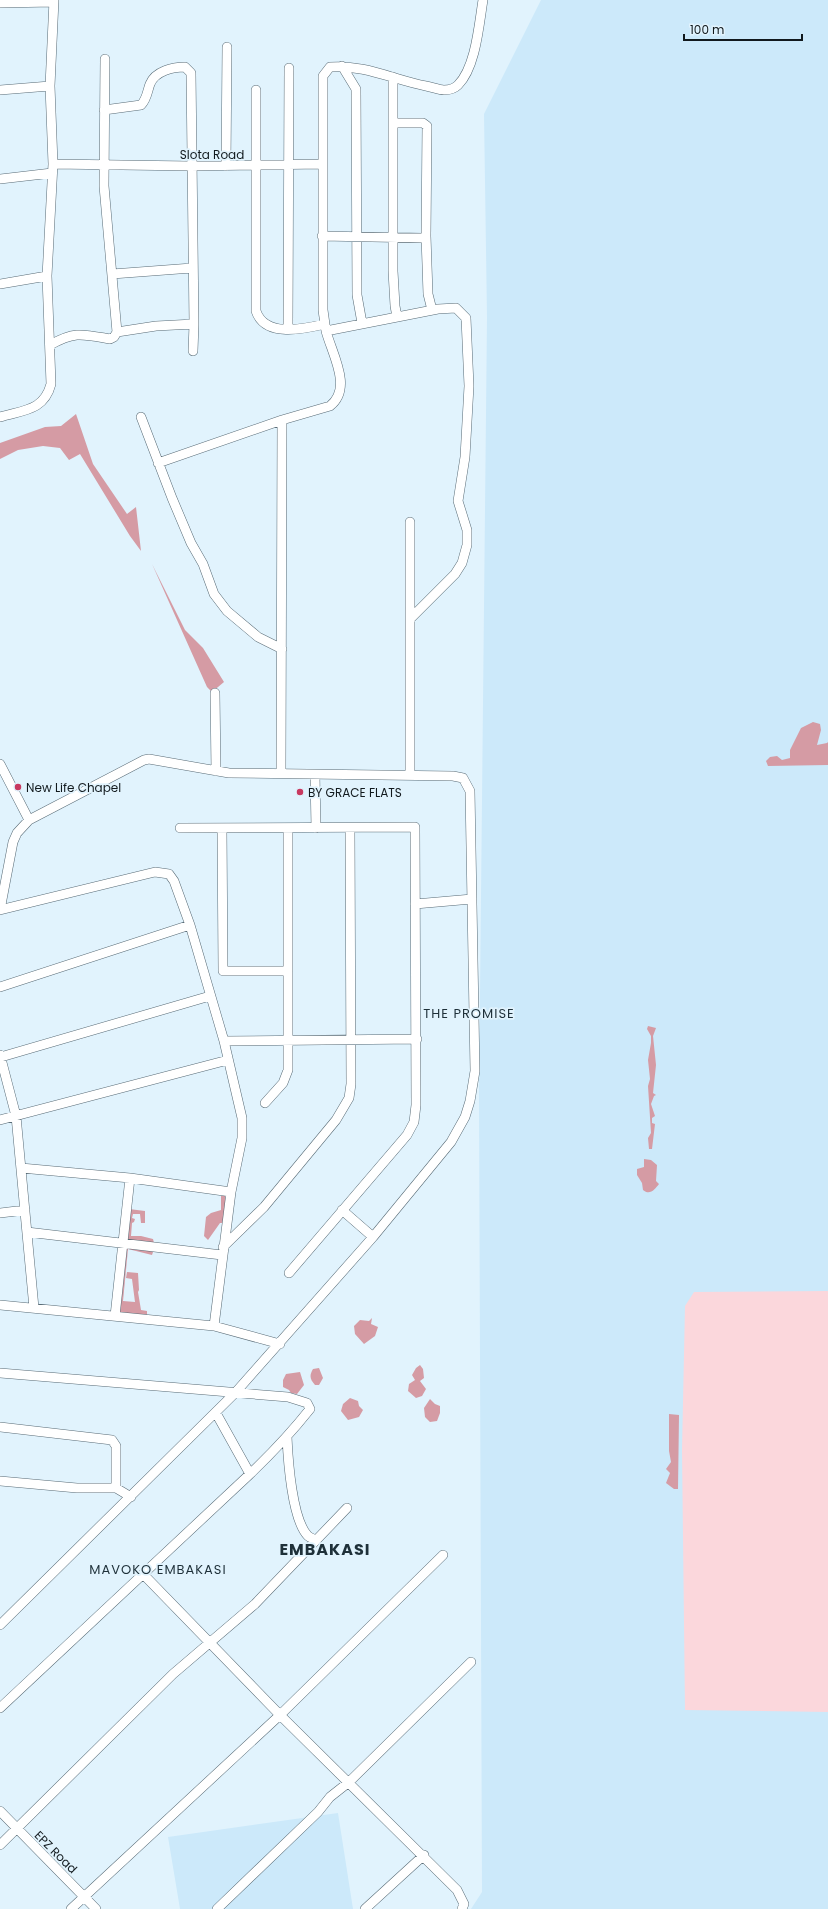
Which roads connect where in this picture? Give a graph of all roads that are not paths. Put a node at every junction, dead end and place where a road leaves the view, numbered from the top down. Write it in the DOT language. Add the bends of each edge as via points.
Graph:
graph roads {
  1 [pos="483,0"];
  2 [pos="54,1"];
  3 [pos="0,3"];
  4 [pos="227,47"];
  5 [pos="105,59"];
  6 [pos="342,66"];
  7 [pos="289,68"];
  8 [pos="393,77"];
  9 [pos="50,86"];
  10 [pos="0,90"];
  11 [pos="256,90"];
  12 [pos="104,110"];
  13 [pos="394,123"];
  14 [pos="289,164"];
  15 [pos="322,164"];
  16 [pos="103,165"];
  17 [pos="191,166"];
  18 [pos="226,166"];
  19 [pos="257,166"];
  20 [pos="53,169"];
  21 [pos="0,179"];
  22 [pos="322,236"];
  23 [pos="426,236"];
  24 [pos="393,237"];
  25 [pos="358,238"];
  26 [pos="192,268"];
  27 [pos="112,274"];
  28 [pos="47,276"];
  29 [pos="0,284"];
  30 [pos="432,310"];
  31 [pos="398,317"];
  32 [pos="362,323"];
  33 [pos="194,324"];
  34 [pos="326,327"];
  35 [pos="288,330"];
  36 [pos="117,332"];
  37 [pos="50,345"];
  38 [pos="193,351"];
  39 [pos="0,417"];
  40 [pos="141,417"];
  41 [pos="282,420"];
  42 [pos="158,463"];
  43 [pos="410,522"];
  44 [pos="410,619"];
  45 [pos="282,649"];
  46 [pos="215,693"];
  47 [pos="0,764"];
  48 [pos="216,771"];
  49 [pos="282,773"];
  50 [pos="315,775"];
  51 [pos="410,775"];
  52 [pos="29,820"];
  53 [pos="180,828"];
  54 [pos="222,828"];
  55 [pos="288,828"];
  56 [pos="316,828"];
  57 [pos="350,828"];
  58 [pos="472,899"];
  59 [pos="415,904"];
  60 [pos="190,925"];
  61 [pos="288,971"];
  62 [pos="0,987"];
  63 [pos="210,996"];
  64 [pos="416,1039"];
  65 [pos="350,1040"];
  66 [pos="224,1041"];
  67 [pos="288,1042"];
  68 [pos="0,1056"];
  69 [pos="228,1060"];
  70 [pos="265,1103"];
  71 [pos="16,1116"];
  72 [pos="0,1120"];
  73 [pos="21,1168"];
  74 [pos="130,1178"];
  75 [pos="230,1192"];
  76 [pos="25,1210"];
  77 [pos="342,1210"];
  78 [pos="0,1213"];
  79 [pos="27,1232"];
  80 [pos="373,1237"];
  81 [pos="123,1243"];
  82 [pos="223,1251"];
  83 [pos="289,1273"];
  84 [pos="0,1305"];
  85 [pos="34,1308"];
  86 [pos="115,1316"];
  87 [pos="214,1326"];
  88 [pos="280,1344"];
  89 [pos="0,1373"];
  90 [pos="235,1393"];
  91 [pos="216,1413"];
  92 [pos="0,1426"];
  93 [pos="287,1437"];
  94 [pos="250,1474"];
  95 [pos="0,1481"];
  96 [pos="116,1488"];
  97 [pos="130,1497"];
  98 [pos="347,1508"];
  99 [pos="316,1540"];
  100 [pos="443,1555"];
  101 [pos="143,1574"];
  102 [pos="0,1625"];
  103 [pos="211,1643"];
  104 [pos="471,1662"];
  105 [pos="0,1708"];
  106 [pos="280,1715"];
  107 [pos="348,1782"];
  108 [pos="0,1811"];
  109 [pos="17,1829"];
  110 [pos="0,1845"];
  111 [pos="424,1855"];
  112 [pos="84,1896"];
  113 [pos="71,1909"];
  114 [pos="96,1909"];
  115 [pos="217,1909"];
  116 [pos="365,1909"];
  117 [pos="462,1909"];
  1 -- 8 [label="street" via="476,47 465,75 458,85 445,90"];
  2 -- 3 [label="street"];
  2 -- 9 [label="street"];
  4 -- 18 [label="street"];
  5 -- 12 [label="street"];
  6 -- 8 [label="street"];
  6 -- 15 [label="street" via="330,67 323,76"];
  6 -- 25 [label="street" via="356,89"];
  7 -- 14 [label="street"];
  8 -- 13 [label="street"];
  9 -- 10 [label="street"];
  9 -- 20 [label="street"];
  11 -- 19 [label="street"];
  12 -- 16 [label="street"];
  12 -- 17 [label="street" via="141,105 154,78 170,68 185,67 191,73"];
  13 -- 23 [label="street" via="426,126"];
  13 -- 24 [label="street"];
  14 -- 15 [label="street, Slota Road"];
  14 -- 19 [label="street, Slota Road"];
  14 -- 35 [label="street"];
  15 -- 22 [label="street"];
  16 -- 17 [label="street, Slota Road"];
  16 -- 20 [label="street, Slota Road"];
  16 -- 27 [label="street"];
  17 -- 18 [label="street, Slota Road"];
  17 -- 26 [label="street"];
  18 -- 19 [label="street, Slota Road"];
  19 -- 35 [label="street" via="256,311 260,320 269,326"];
  20 -- 21 [label="street, Slota Road"];
  20 -- 28 [label="street"];
  22 -- 25 [label="street"];
  22 -- 34 [label="street" via="323,310"];
  23 -- 24 [label="street"];
  23 -- 30 [label="street" via="428,294"];
  24 -- 25 [label="street"];
  24 -- 31 [label="street" via="395,306"];
  25 -- 32 [label="street" via="357,295"];
  26 -- 27 [label="street"];
  26 -- 33 [label="street"];
  27 -- 36 [label="street"];
  28 -- 29 [label="street"];
  28 -- 37 [label="street"];
  30 -- 31 [label="street"];
  30 -- 44 [label="street" via="456,308 466,318 469,386 465,457 458,501 467,530 467,545 462,563 455,574"];
  31 -- 32 [label="street"];
  32 -- 34 [label="street"];
  33 -- 36 [label="street"];
  33 -- 38 [label="street"];
  34 -- 35 [label="street"];
  34 -- 41 [label="street" via="339,371 340,390 336,402"];
  36 -- 37 [label="street" via="110,339 78,333"];
  37 -- 39 [label="street" via="51,384 46,399 41,404"];
  40 -- 42 [label="street"];
  41 -- 42 [label="street"];
  41 -- 45 [label="street"];
  42 -- 45 [label="street" via="214,594 227,611 258,637"];
  43 -- 44 [label="street"];
  44 -- 51 [label="street"];
  45 -- 49 [label="street"];
  46 -- 48 [label="street"];
  47 -- 52 [label="street"];
  48 -- 49 [label="street"];
  48 -- 52 [label="street" via="155,759 144,760"];
  49 -- 50 [label="street"];
  50 -- 51 [label="street"];
  50 -- 56 [label="street"];
  51 -- 58 [label="street" via="463,778 470,791"];
  52 -- 60 [label="street" via="17,833 13,842 0,910 155,872 164,872 174,881"];
  53 -- 54 [label="street"];
  54 -- 55 [label="street"];
  54 -- 61 [label="street" via="223,971"];
  55 -- 56 [label="street"];
  55 -- 61 [label="street"];
  56 -- 57 [label="street"];
  57 -- 59 [label="street" via="415,827"];
  57 -- 65 [label="street"];
  58 -- 59 [label="street"];
  58 -- 80 [label="street" via="475,1071 470,1101 465,1117 451,1142"];
  59 -- 64 [label="street"];
  60 -- 62 [label="street"];
  60 -- 63 [label="street"];
  61 -- 67 [label="street"];
  63 -- 66 [label="street"];
  63 -- 68 [label="street"];
  64 -- 65 [label="street"];
  64 -- 77 [label="street" via="416,1114 411,1129"];
  65 -- 67 [label="street"];
  65 -- 82 [label="street" via="351,1091 346,1106 264,1207"];
  66 -- 67 [label="street"];
  66 -- 69 [label="street"];
  67 -- 70 [label="street" via="286,1077"];
  68 -- 71 [label="street"];
  69 -- 71 [label="street"];
  69 -- 75 [label="street" via="241,1108 242,1123 242,1138"];
  71 -- 72 [label="street"];
  71 -- 73 [label="street"];
  73 -- 74 [label="street"];
  73 -- 76 [label="street"];
  74 -- 75 [label="street"];
  74 -- 81 [label="street"];
  75 -- 82 [label="street"];
  76 -- 78 [label="street"];
  76 -- 79 [label="street"];
  77 -- 80 [label="street"];
  77 -- 83 [label="street"];
  79 -- 81 [label="street"];
  79 -- 85 [label="street"];
  80 -- 88 [label="street"];
  81 -- 82 [label="street"];
  81 -- 86 [label="street"];
  82 -- 87 [label="street"];
  84 -- 85 [label="street"];
  85 -- 86 [label="street"];
  86 -- 87 [label="street"];
  87 -- 88 [label="street"];
  88 -- 90 [label="street"];
  89 -- 90 [label="street"];
  90 -- 91 [label="street"];
  90 -- 93 [label="street" via="288,1397 307,1403 310,1409"];
  91 -- 94 [label="street"];
  91 -- 97 [label="street"];
  92 -- 96 [label="street" via="112,1440 116,1446"];
  93 -- 94 [label="street"];
  93 -- 99 [label="street" via="289,1471 300,1522 308,1537"];
  94 -- 101 [label="street"];
  95 -- 96 [label="street" via="78,1488"];
  96 -- 97 [label="street"];
  97 -- 102 [label="street"];
  98 -- 99 [label="street"];
  99 -- 103 [label="street" via="255,1604"];
  100 -- 106 [label="street"];
  101 -- 103 [label="street"];
  101 -- 105 [label="street"];
  103 -- 106 [label="street"];
  103 -- 109 [label="street" via="174,1674"];
  104 -- 107 [label="street"];
  106 -- 107 [label="street"];
  106 -- 112 [label="street"];
  107 -- 111 [label="street"];
  107 -- 115 [label="street"];
  108 -- 109 [label="street, EPZ Road"];
  109 -- 110 [label="street"];
  109 -- 112 [label="street, EPZ Road"];
  111 -- 116 [label="street"];
  111 -- 117 [label="street" via="457,1890 464,1904"];
  112 -- 113 [label="street"];
  112 -- 114 [label="street, EPZ Road"];
}
